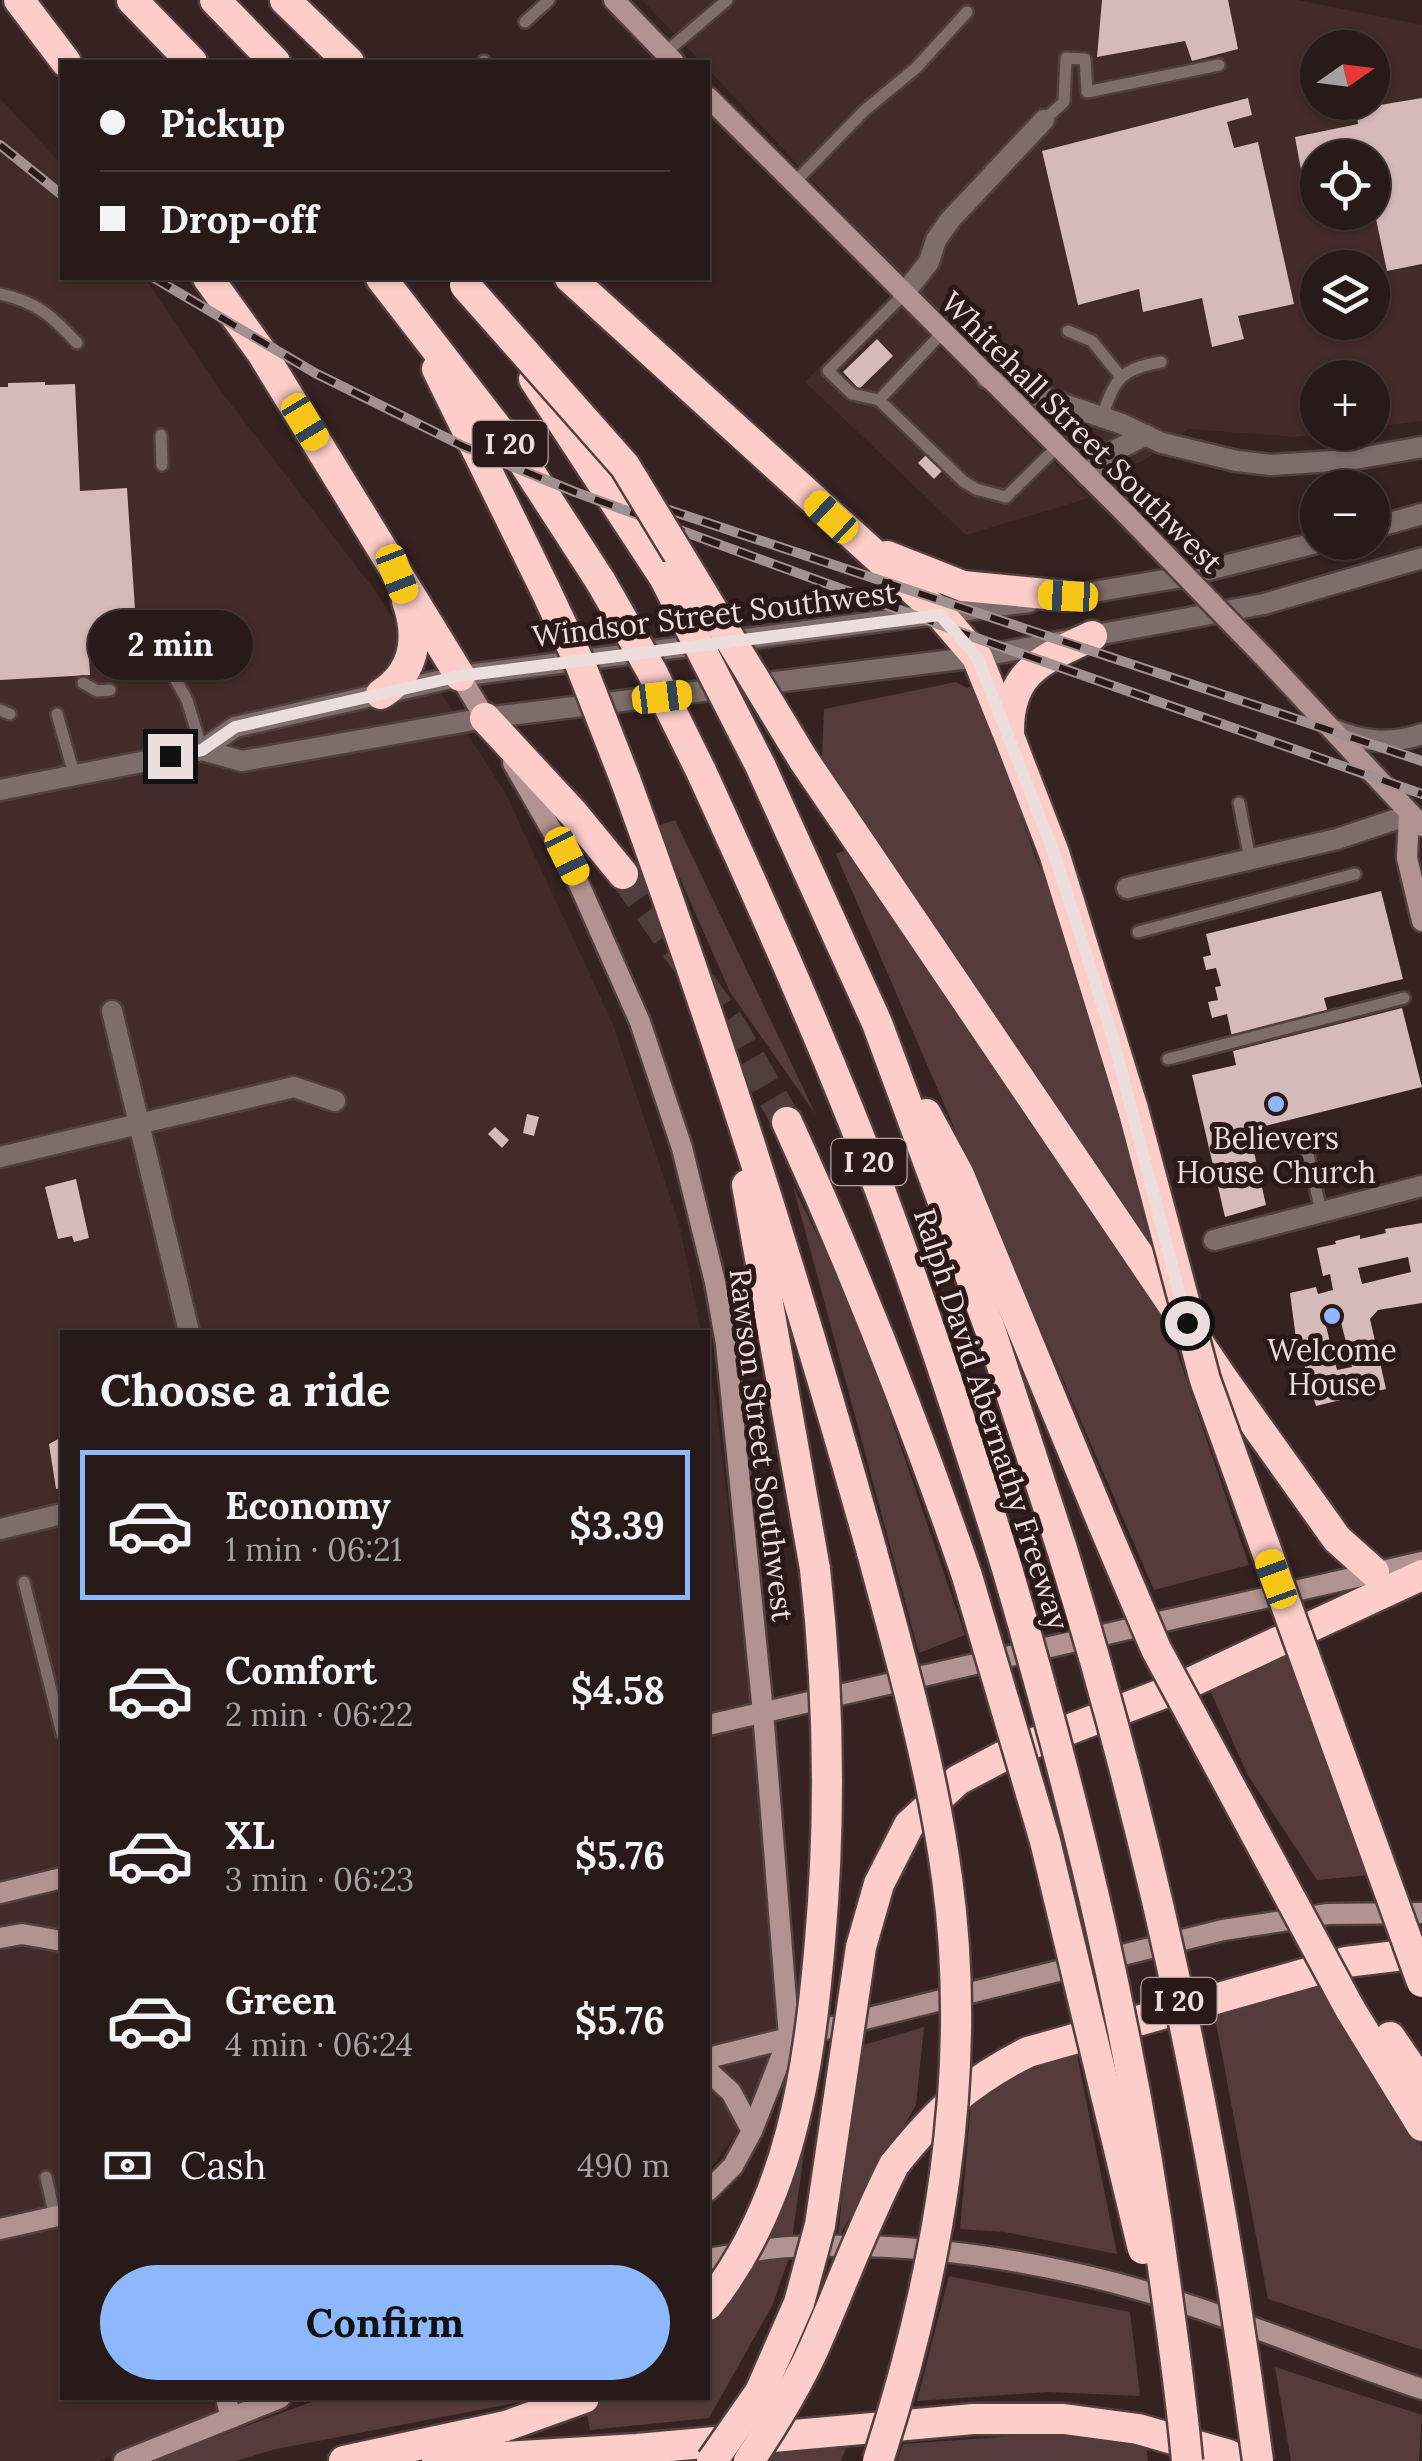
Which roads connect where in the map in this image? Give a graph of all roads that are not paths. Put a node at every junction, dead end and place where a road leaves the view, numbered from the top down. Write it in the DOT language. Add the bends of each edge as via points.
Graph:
graph roads {
  1 [pos="19,0"];
  2 [pos="132,0"];
  3 [pos="215,0"];
  4 [pos="286,0"];
  5 [pos="549,0"];
  6 [pos="614,0"];
  7 [pos="727,0"];
  8 [pos="967,12"];
  9 [pos="525,22"];
  10 [pos="670,58"];
  11 [pos="64,60"];
  12 [pos="190,60"];
  13 [pos="273,60"];
  14 [pos="348,60"];
  15 [pos="1218,65"];
  16 [pos="711,109"];
  17 [pos="1044,120"];
  18 [pos="793,184"];
  19 [pos="209,280"];
  20 [pos="384,280"];
  21 [pos="572,280"];
  22 [pos="462,282"];
  23 [pos="0,294"];
  24 [pos="903,295"];
  25 [pos="410,312"];
  26 [pos="1068,331"];
  27 [pos="942,333"];
  28 [pos="77,344"];
  29 [pos="1161,362"];
  30 [pos="1121,377"];
  31 [pos="987,378"];
  32 [pos="879,400"];
  33 [pos="1102,417"];
  34 [pos="161,435"];
  35 [pos="1146,435"];
  36 [pos="1058,447"];
  37 [pos="1422,447"];
  38 [pos="162,465"];
  39 [pos="1087,476"];
  40 [pos="1422,514"];
  41 [pos="1390,523"];
  42 [pos="858,542"];
  43 [pos="1300,547"];
  44 [pos="1422,558"];
  45 [pos="397,574"];
  46 [pos="1068,596"];
  47 [pos="940,615"];
  48 [pos="1092,636"];
  49 [pos="977,657"];
  50 [pos="154,672"];
  51 [pos="460,676"];
  52 [pos="82,683"];
  53 [pos="110,690"];
  54 [pos="381,694"];
  55 [pos="57,714"];
  56 [pos="485,718"];
  57 [pos="1332,729"];
  58 [pos="1422,734"];
  59 [pos="1009,736"];
  60 [pos="202,750"];
  61 [pos="74,774"];
  62 [pos="0,790"];
  63 [pos="1239,802"];
  64 [pos="1418,814"];
  65 [pos="1250,859"];
  66 [pos="623,874"];
  67 [pos="1355,874"];
  68 [pos="1128,888"];
  69 [pos="1422,920"];
  70 [pos="1138,932"];
  71 [pos="1404,998"];
  72 [pos="112,1011"];
  73 [pos="876,1024"];
  74 [pos="1168,1059"];
  75 [pos="729,1084"];
  76 [pos="335,1102"];
  77 [pos="787,1122"];
  78 [pos="141,1124"];
  79 [pos="1305,1142"];
  80 [pos="0,1157"];
  81 [pos="1422,1186"];
  82 [pos="1321,1211"];
  83 [pos="1214,1240"];
  84 [pos="190,1330"];
  85 [pos="60,1514"];
  86 [pos="0,1529"];
  87 [pos="1422,1562"];
  88 [pos="1374,1572"];
  89 [pos="1422,1575"];
  90 [pos="24,1582"];
  91 [pos="763,1712"];
  92 [pos="710,1725"];
  93 [pos="60,1726"];
  94 [pos="60,1878"];
  95 [pos="0,1893"];
  96 [pos="1422,1913"];
  97 [pos="0,1938"];
  98 [pos="60,1941"];
  99 [pos="1422,1953"];
  100 [pos="1422,1982"];
  101 [pos="1359,2007"];
  102 [pos="789,2037"];
  103 [pos="710,2057"];
  104 [pos="710,2073"];
  105 [pos="1422,2084"];
  106 [pos="1422,2126"];
  107 [pos="752,2131"];
  108 [pos="46,2177"];
  109 [pos="710,2188"];
  110 [pos="59,2216"];
  111 [pos="0,2229"];
  112 [pos="710,2259"];
  113 [pos="710,2302"];
  114 [pos="1422,2389"];
  115 [pos="270,2400"];
  116 [pos="578,2400"];
  117 [pos="228,2408"];
  118 [pos="1184,2418"];
  119 [pos="124,2461"];
  120 [pos="344,2461"];
  121 [pos="437,2461"];
  122 [pos="712,2461"];
  123 [pos="748,2461"];
  124 [pos="878,2461"];
  125 [pos="1186,2461"];
  126 [pos="1240,2461"];
  127 [pos="1258,2461"];
  1 -- 11 [label="highway"];
  2 -- 12 [label="highway"];
  3 -- 13 [label="highway"];
  4 -- 14 [label="highway"];
  5 -- 9 [label="lane"];
  6 -- 10 [label="main road"];
  7 -- 10 [label="lane"];
  8 -- 18 [label="lane"];
  15 -- 17 [label="lane" via="1087,92 1085,58 1066,58 1064,102"];
  16 -- 18 [label="main road, Whitehall Street Southwest"];
  17 -- 24 [label="street" via="950,220"];
  18 -- 24 [label="main road, Whitehall Street Southwest"];
  19 -- 45 [label="highway" via="262,353"];
  20 -- 25 [label="highway, Ralph David Abernathy Freeway / I 20"];
  21 -- 42 [label="highway"];
  22 -- 73 [label="highway, Ralph David Abernathy Freeway / I 20, bridge" via="564,421 664,577 760,764"];
  22 -- 88 [label="highway, bridge" via="625,466 804,759 1223,1380 1336,1539"];
  23 -- 28 [label="lane" via="27,300"];
  24 -- 27 [label="main road, Whitehall Street Southwest"];
  24 -- 32 [label="lane" via="828,371 852,394"];
  25 -- 75 [label="highway, bridge" via="581,666 684,940"];
  25 -- 118 [label="highway, Ralph David Abernathy Freeway / I 20, bridge" via="533,476 650,670 796,982 880,1189 1006,1565 1080,1832 1129,2047"];
  26 -- 30 [label="lane" via="1092,341"];
  27 -- 31 [label="main road, Whitehall Street Southwest"];
  27 -- 32 [label="lane"];
  29 -- 30 [label="lane" via="1136,366"];
  30 -- 33 [label="lane"];
  31 -- 33 [label="street"];
  31 -- 36 [label="main road, Whitehall Street Southwest"];
  32 -- 36 [label="lane" via="976,489 1006,496"];
  33 -- 35 [label="street"];
  34 -- 38 [label="lane"];
  35 -- 37 [label="street" via="1200,454 1270,465"];
  35 -- 39 [label="street" via="1104,456"];
  36 -- 39 [label="main road, Whitehall Street Southwest"];
  39 -- 57 [label="main road, Whitehall Street Southwest, bridge"];
  40 -- 41 [label="street"];
  42 -- 46 [label="highway" via="963,586"];
  42 -- 47 [label="highway"];
  43 -- 46 [label="street, Windsor Street Southwest"];
  44 -- 48 [label="street, Windsor Street Southwest" via="1264,604"];
  45 -- 51 [label="highway"];
  45 -- 54 [label="highway" via="413,618 413,656 400,680"];
  46 -- 47 [label="street, Windsor Street Southwest"];
  47 -- 49 [label="highway"];
  47 -- 51 [label="street, Windsor Street Southwest"];
  48 -- 49 [label="street, Windsor Street Southwest"];
  48 -- 59 [label="highway" via="1021,679 1009,710"];
  49 -- 56 [label="street, Windsor Street Southwest"];
  49 -- 59 [label="highway"];
  50 -- 60 [label="lane" via="171,671"];
  51 -- 54 [label="street, Windsor Street Southwest"];
  51 -- 56 [label="main road, Rawson Street Southwest"];
  52 -- 53 [label="lane" via="97,692"];
  54 -- 60 [label="street, Windsor Street Southwest" via="235,727"];
  55 -- 61 [label="lane"];
  56 -- 60 [label="street, Windsor Street Southwest" via="242,761"];
  56 -- 66 [label="highway"];
  56 -- 91 [label="main road, Rawson Street Southwest" via="593,910 682,1148 726,1344"];
  57 -- 58 [label="street" via="1357,740"];
  57 -- 64 [label="main road, Whitehall Street Southwest"];
  59 -- 100 [label="highway, bridge" via="1112,1035 1204,1380"];
  60 -- 61 [label="street, Windsor Street Southwest"];
  61 -- 62 [label="street, Windsor Street Southwest"];
  63 -- 65 [label="lane"];
  64 -- 65 [label="street"];
  64 -- 69 [label="main road" via="1407,858"];
  65 -- 68 [label="street"];
  67 -- 70 [label="lane"];
  71 -- 74 [label="lane"];
  72 -- 78 [label="street"];
  73 -- 101 [label="highway, bridge" via="959,1175 1156,1648 1289,1897"];
  73 -- 127 [label="highway, Ralph David Abernathy Freeway / I 20, bridge" via="991,1332 1099,1668 1183,2016"];
  75 -- 113 [label="highway, bridge" via="815,1569 828,1731 826,1865 806,2067 791,2137 770,2200"];
  75 -- 124 [label="highway, bridge" via="872,1552 907,1680 948,1881 955,2044 939,2226 922,2312"];
  76 -- 78 [label="street" via="294,1088"];
  77 -- 118 [label="highway, bridge" via="847,1254 966,1576 1045,1841"];
  78 -- 80 [label="street"];
  78 -- 84 [label="street"];
  79 -- 82 [label="lane"];
  81 -- 82 [label="street"];
  82 -- 83 [label="street"];
  85 -- 86 [label="street"];
  87 -- 88 [label="main road"];
  88 -- 91 [label="main road"];
  89 -- 122 [label="highway, bridge" via="1186,1685 1013,1751 958,1780 910,1825 879,1884 860,1948 820,2224 799,2303 760,2392"];
  90 -- 93 [label="lane"];
  91 -- 92 [label="main road"];
  91 -- 102 [label="main road, Rawson Street Southwest"];
  94 -- 95 [label="main road"];
  96 -- 102 [label="main road" via="1328,1914 1223,1930"];
  97 -- 98 [label="main road"];
  99 -- 123 [label="highway, bridge" via="1346,1962 1028,2052 960,2092 894,2165 813,2350"];
  101 -- 105 [label="highway"];
  101 -- 106 [label="highway"];
  102 -- 103 [label="main road"];
  102 -- 107 [label="main road, Rawson Street Southwest"];
  104 -- 107 [label="main road" via="732,2092"];
  107 -- 109 [label="main road, Rawson Street Southwest" via="733,2166"];
  108 -- 110 [label="lane"];
  110 -- 111 [label="main road"];
  112 -- 114 [label="main road" via="788,2247 902,2248 1071,2272"];
  115 -- 117 [label="main road"];
  116 -- 120 [label="highway" via="506,2426"];
  117 -- 119 [label="main road"];
  118 -- 125 [label="highway, Ralph David Abernathy Freeway / I 20, bridge"];
  121 -- 126 [label="highway" via="973,2420 1064,2419 1138,2429"];
}
